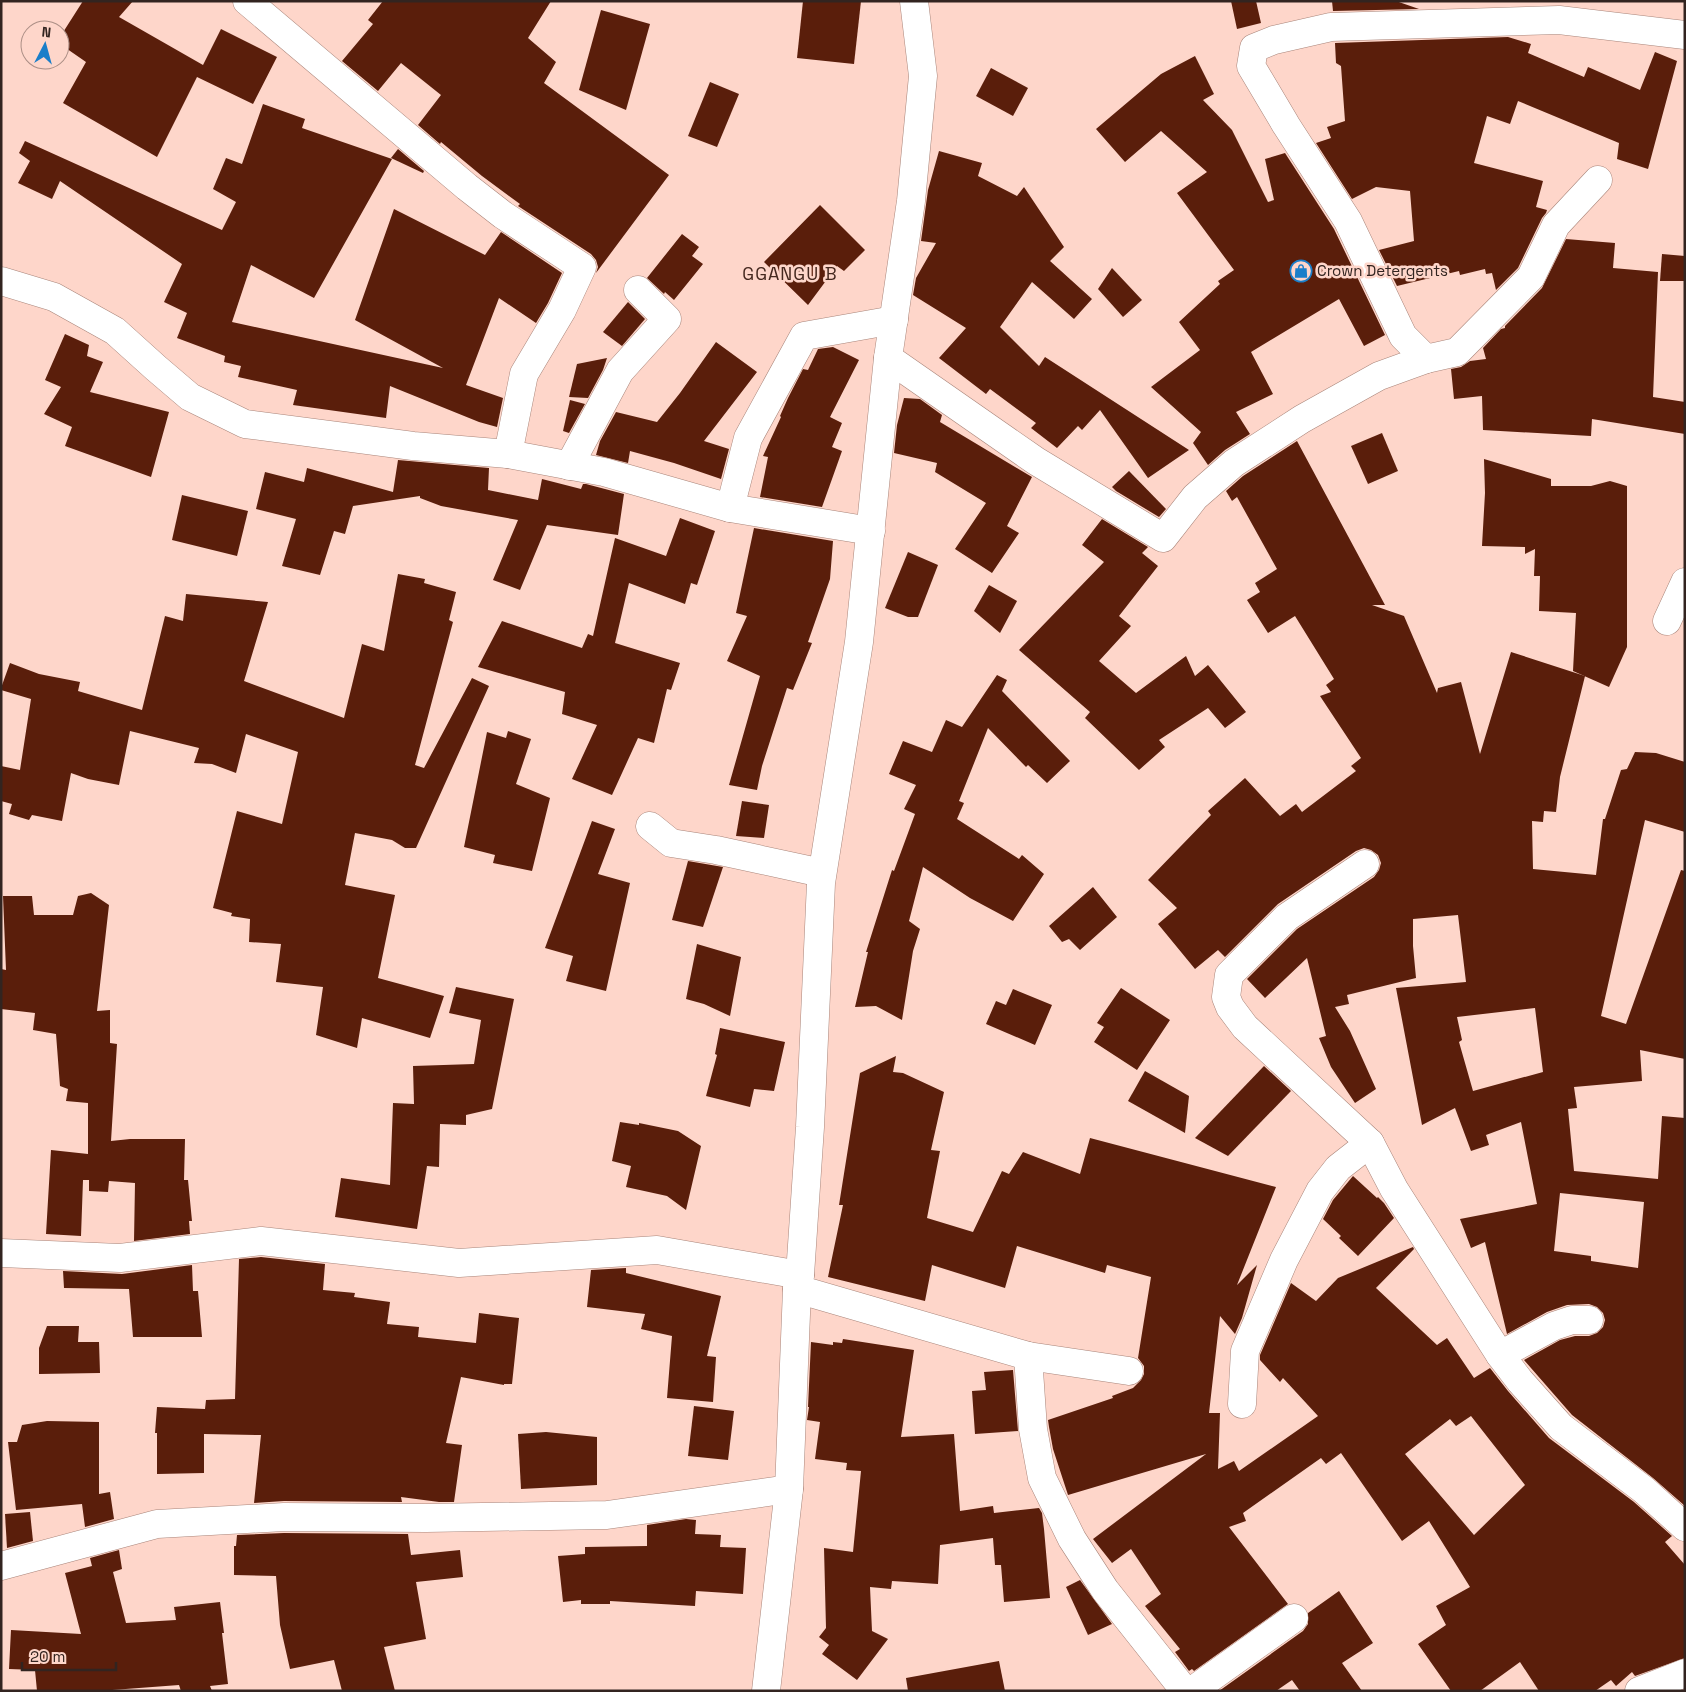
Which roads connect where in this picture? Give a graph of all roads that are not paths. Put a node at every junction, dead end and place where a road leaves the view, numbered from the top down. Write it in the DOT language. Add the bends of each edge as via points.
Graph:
graph roads {
  1 [pos="247,1"];
  2 [pos="914,1"];
  3 [pos="1562,11"];
  4 [pos="1685,35"];
  5 [pos="1598,180"];
  6 [pos="1,281"];
  7 [pos="638,290"];
  8 [pos="894,320"];
  9 [pos="888,358"];
  10 [pos="1426,359"];
  11 [pos="508,454"];
  12 [pos="569,466"];
  13 [pos="730,508"];
  14 [pos="871,531"];
  15 [pos="1685,582"];
  16 [pos="1667,621"];
  17 [pos="650,826"];
  18 [pos="1365,864"];
  19 [pos="822,873"];
  20 [pos="1370,1143"];
  21 [pos="1,1253"];
  22 [pos="799,1282"];
  23 [pos="1589,1320"];
  24 [pos="1500,1355"];
  25 [pos="1028,1356"];
  26 [pos="1129,1371"];
  27 [pos="1242,1404"];
  28 [pos="789,1489"];
  29 [pos="1685,1526"];
  30 [pos="1,1566"];
  31 [pos="1294,1618"];
  32 [pos="1685,1673"];
  33 [pos="766,1691"];
  34 [pos="1186,1691"];
  35 [pos="1192,1691"];
  36 [pos="1639,1691"];
  1 -- 11 [label="street" via="467,187 582,267 562,310 524,374"];
  2 -- 8 [label="street" via="922,76 912,201"];
  3 -- 4 [label="street"];
  3 -- 10 [label="street" via="1330,28 1274,40 1254,48 1252,66 1348,221 1403,336"];
  5 -- 10 [label="street" via="1556,225 1530,277 1458,352"];
  6 -- 11 [label="street" via="54,297 115,331 190,397 245,424 413,446"];
  7 -- 12 [label="street" via="667,319 620,371"];
  8 -- 9 [label="street"];
  8 -- 13 [label="street" via="804,336 748,438"];
  9 -- 10 [label="street" via="1036,461 1163,538 1195,497 1234,463 1302,419 1379,376"];
  9 -- 14 [label="street"];
  11 -- 12 [label="street"];
  12 -- 13 [label="street" via="604,472"];
  13 -- 14 [label="street"];
  14 -- 19 [label="street" via="859,642"];
  15 -- 16 [label="street"];
  17 -- 19 [label="street" via="671,843"];
  18 -- 20 [label="street" via="1287,916 1229,975 1226,997 1245,1027"];
  19 -- 22 [label="street"];
  20 -- 24 [label="street" via="1394,1189"];
  20 -- 27 [label="street" via="1338,1168 1320,1191 1284,1260 1245,1351"];
  21 -- 22 [label="street" via="120,1258 261,1241 459,1263 657,1250"];
  22 -- 25 [label="street"];
  22 -- 28 [label="street"];
  23 -- 24 [label="street" via="1572,1320 1554,1326"];
  24 -- 29 [label="street" via="1561,1427 1644,1490"];
  25 -- 26 [label="street"];
  25 -- 34 [label="street" via="1033,1429 1042,1478 1072,1539 1105,1590"];
  28 -- 30 [label="street" via="607,1515 284,1517 157,1524"];
  28 -- 33 [label="street"];
  31 -- 35 [label="street"];
  32 -- 36 [label="street"];
}
